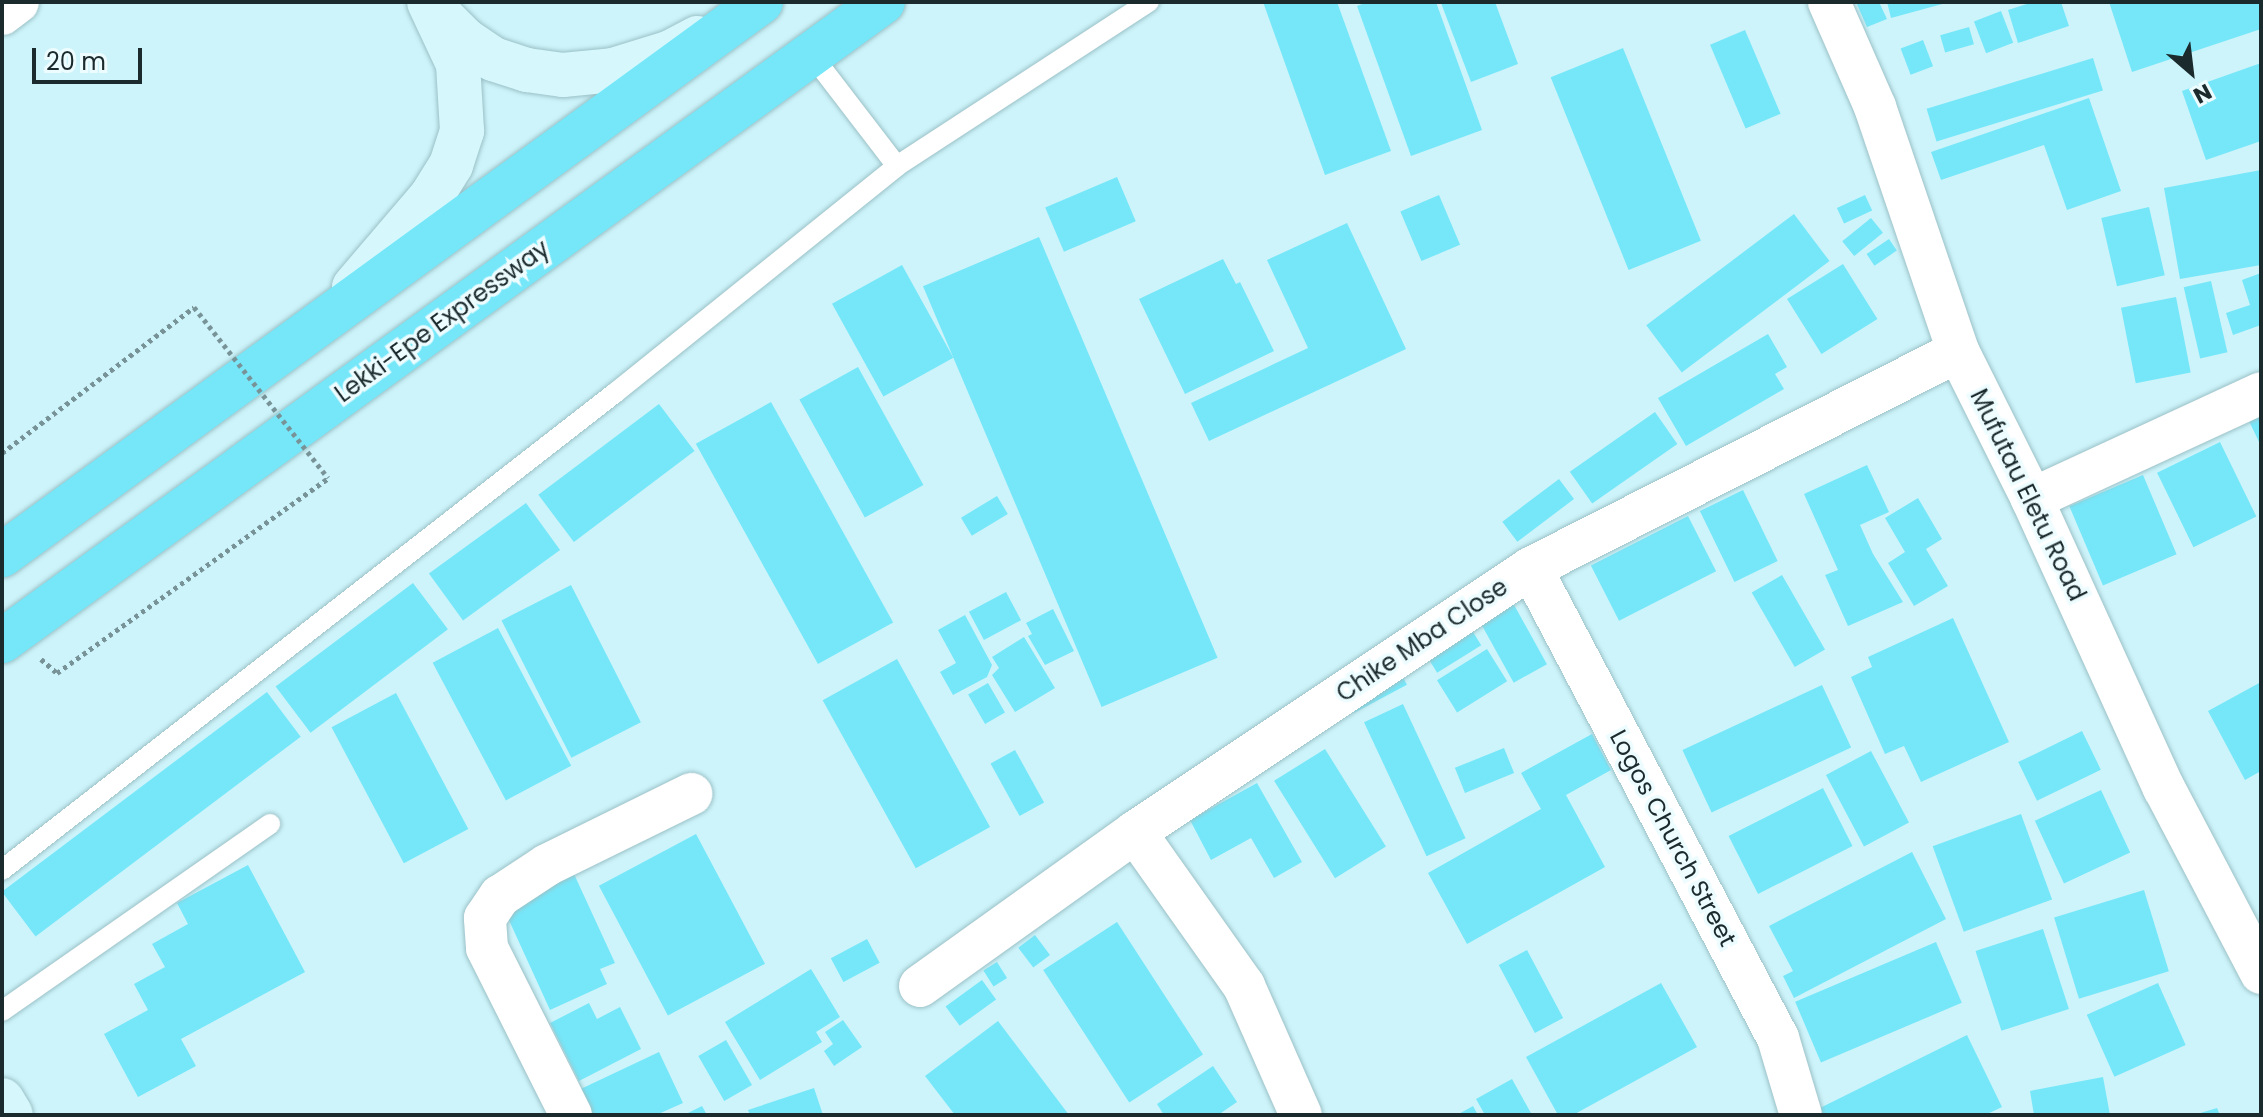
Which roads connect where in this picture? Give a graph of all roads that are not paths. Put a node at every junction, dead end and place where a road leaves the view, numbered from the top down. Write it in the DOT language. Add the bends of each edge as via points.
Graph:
graph roads {
  1 [pos="18,2"];
  2 [pos="883,2"];
  3 [pos="1149,2"];
  4 [pos="1829,2"];
  5 [pos="434,4"];
  6 [pos="754,8"];
  7 [pos="2,14"];
  8 [pos="811,54"];
  9 [pos="897,166"];
  10 [pos="317,327"];
  11 [pos="1958,351"];
  12 [pos="2261,393"];
  13 [pos="2032,499"];
  14 [pos="2,555"];
  15 [pos="1531,568"];
  16 [pos="2,641"];
  17 [pos="691,794"];
  18 [pos="270,824"];
  19 [pos="1135,832"];
  20 [pos="2,870"];
  21 [pos="2261,973"];
  22 [pos="920,986"];
  23 [pos="2,1011"];
  24 [pos="2,1100"];
  25 [pos="11,1115"];
  26 [pos="571,1115"];
  27 [pos="1301,1115"];
  28 [pos="1801,1115"];
  1 -- 7 [label="street"];
  2 -- 8 [label="highway, Lekki-Epe Expressway"];
  3 -- 9 [label="lane"];
  4 -- 11 [label="street, Mufutau Eletu Road" via="1875,107"];
  5 -- 6 [label="street" via="465,40 493,59 563,75 613,70 671,52"];
  5 -- 10 [label="street" via="458,64 462,93 462,131 451,165 399,237"];
  6 -- 10 [label="highway"];
  8 -- 9 [label="lane"];
  8 -- 16 [label="highway, Lekki-Epe Expressway"];
  9 -- 20 [label="lane" via="615,393"];
  10 -- 14 [label="highway"];
  11 -- 13 [label="street, Mufutau Eletu Road"];
  11 -- 15 [label="street, Chike Mba Close"];
  12 -- 13 [label="street"];
  13 -- 21 [label="street, Mufutau Eletu Road" via="2164,788"];
  15 -- 19 [label="street, Chike Mba Close"];
  15 -- 28 [label="street, Logos Church Street" via="1778,1038"];
  17 -- 26 [label="street" via="547,865 500,896 485,918 487,948"];
  18 -- 23 [label="lane"];
  19 -- 22 [label="street, Chike Mba Close"];
  19 -- 27 [label="street" via="1244,986"];
  24 -- 25 [label="street"];
}
